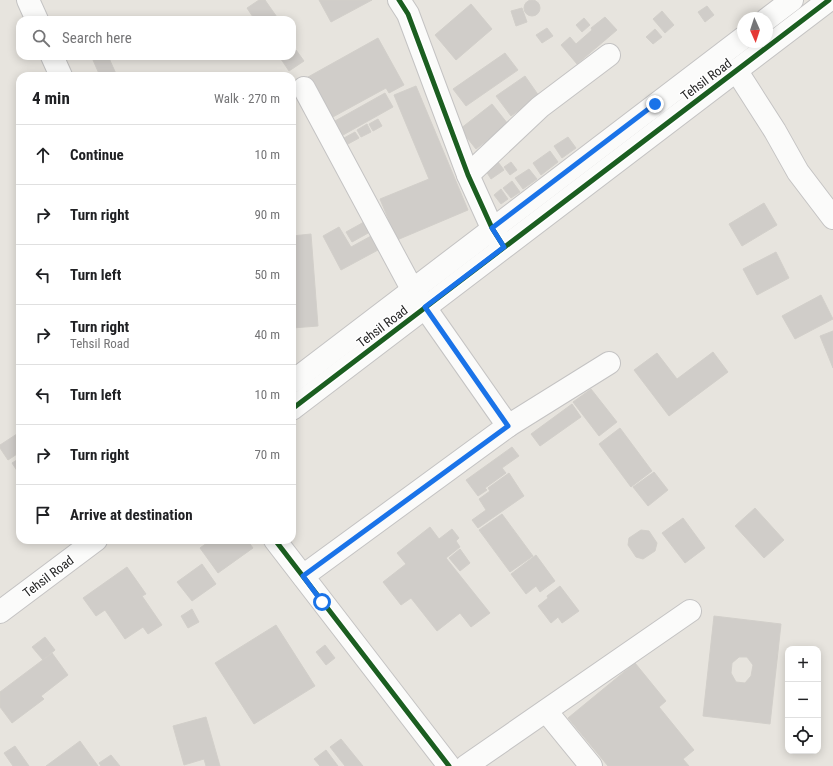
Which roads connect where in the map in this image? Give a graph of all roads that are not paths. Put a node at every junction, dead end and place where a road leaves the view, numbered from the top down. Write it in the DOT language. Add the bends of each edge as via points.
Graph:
graph roads {
  1 [pos="28,0"];
  2 [pos="399,0"];
  3 [pos="792,0"];
  4 [pos="829,0"];
  5 [pos="773,14"];
  6 [pos="35,16"];
  7 [pos="737,43"];
  8 [pos="609,55"];
  9 [pos="54,60"];
  10 [pos="736,70"];
  11 [pos="59,72"];
  12 [pos="304,88"];
  13 [pos="468,175"];
  14 [pos="833,218"];
  15 [pos="492,228"];
  16 [pos="504,247"];
  17 [pos="412,289"];
  18 [pos="425,307"];
  19 [pos="609,362"];
  20 [pos="296,379"];
  21 [pos="296,406"];
  22 [pos="508,426"];
  23 [pos="91,544"];
  24 [pos="278,544"];
  25 [pos="303,576"];
  26 [pos="690,611"];
  27 [pos="0,612"];
  28 [pos="546,711"];
  29 [pos="449,766"];
  30 [pos="466,766"];
  31 [pos="591,766"];
  1 -- 6 [label="street"];
  2 -- 13 [label="street" via="408,14"];
  3 -- 5 [label="street"];
  4 -- 10 [label="street, Tehsil Road"];
  7 -- 15 [label="street"];
  8 -- 13 [label="street" via="540,106"];
  9 -- 11 [label="street"];
  10 -- 14 [label="street" via="798,172"];
  10 -- 16 [label="street, Tehsil Road"];
  12 -- 17 [label="street"];
  13 -- 15 [label="street"];
  15 -- 16 [label="street"];
  15 -- 17 [label="street"];
  16 -- 18 [label="street, Tehsil Road"];
  17 -- 18 [label="street"];
  17 -- 20 [label="street"];
  18 -- 21 [label="street, Tehsil Road"];
  18 -- 22 [label="street"];
  19 -- 22 [label="street"];
  22 -- 25 [label="street"];
  23 -- 27 [label="street, Tehsil Road"];
  24 -- 25 [label="street"];
  25 -- 29 [label="street"];
  26 -- 28 [label="street"];
  28 -- 30 [label="street"];
  28 -- 31 [label="street"];
}
